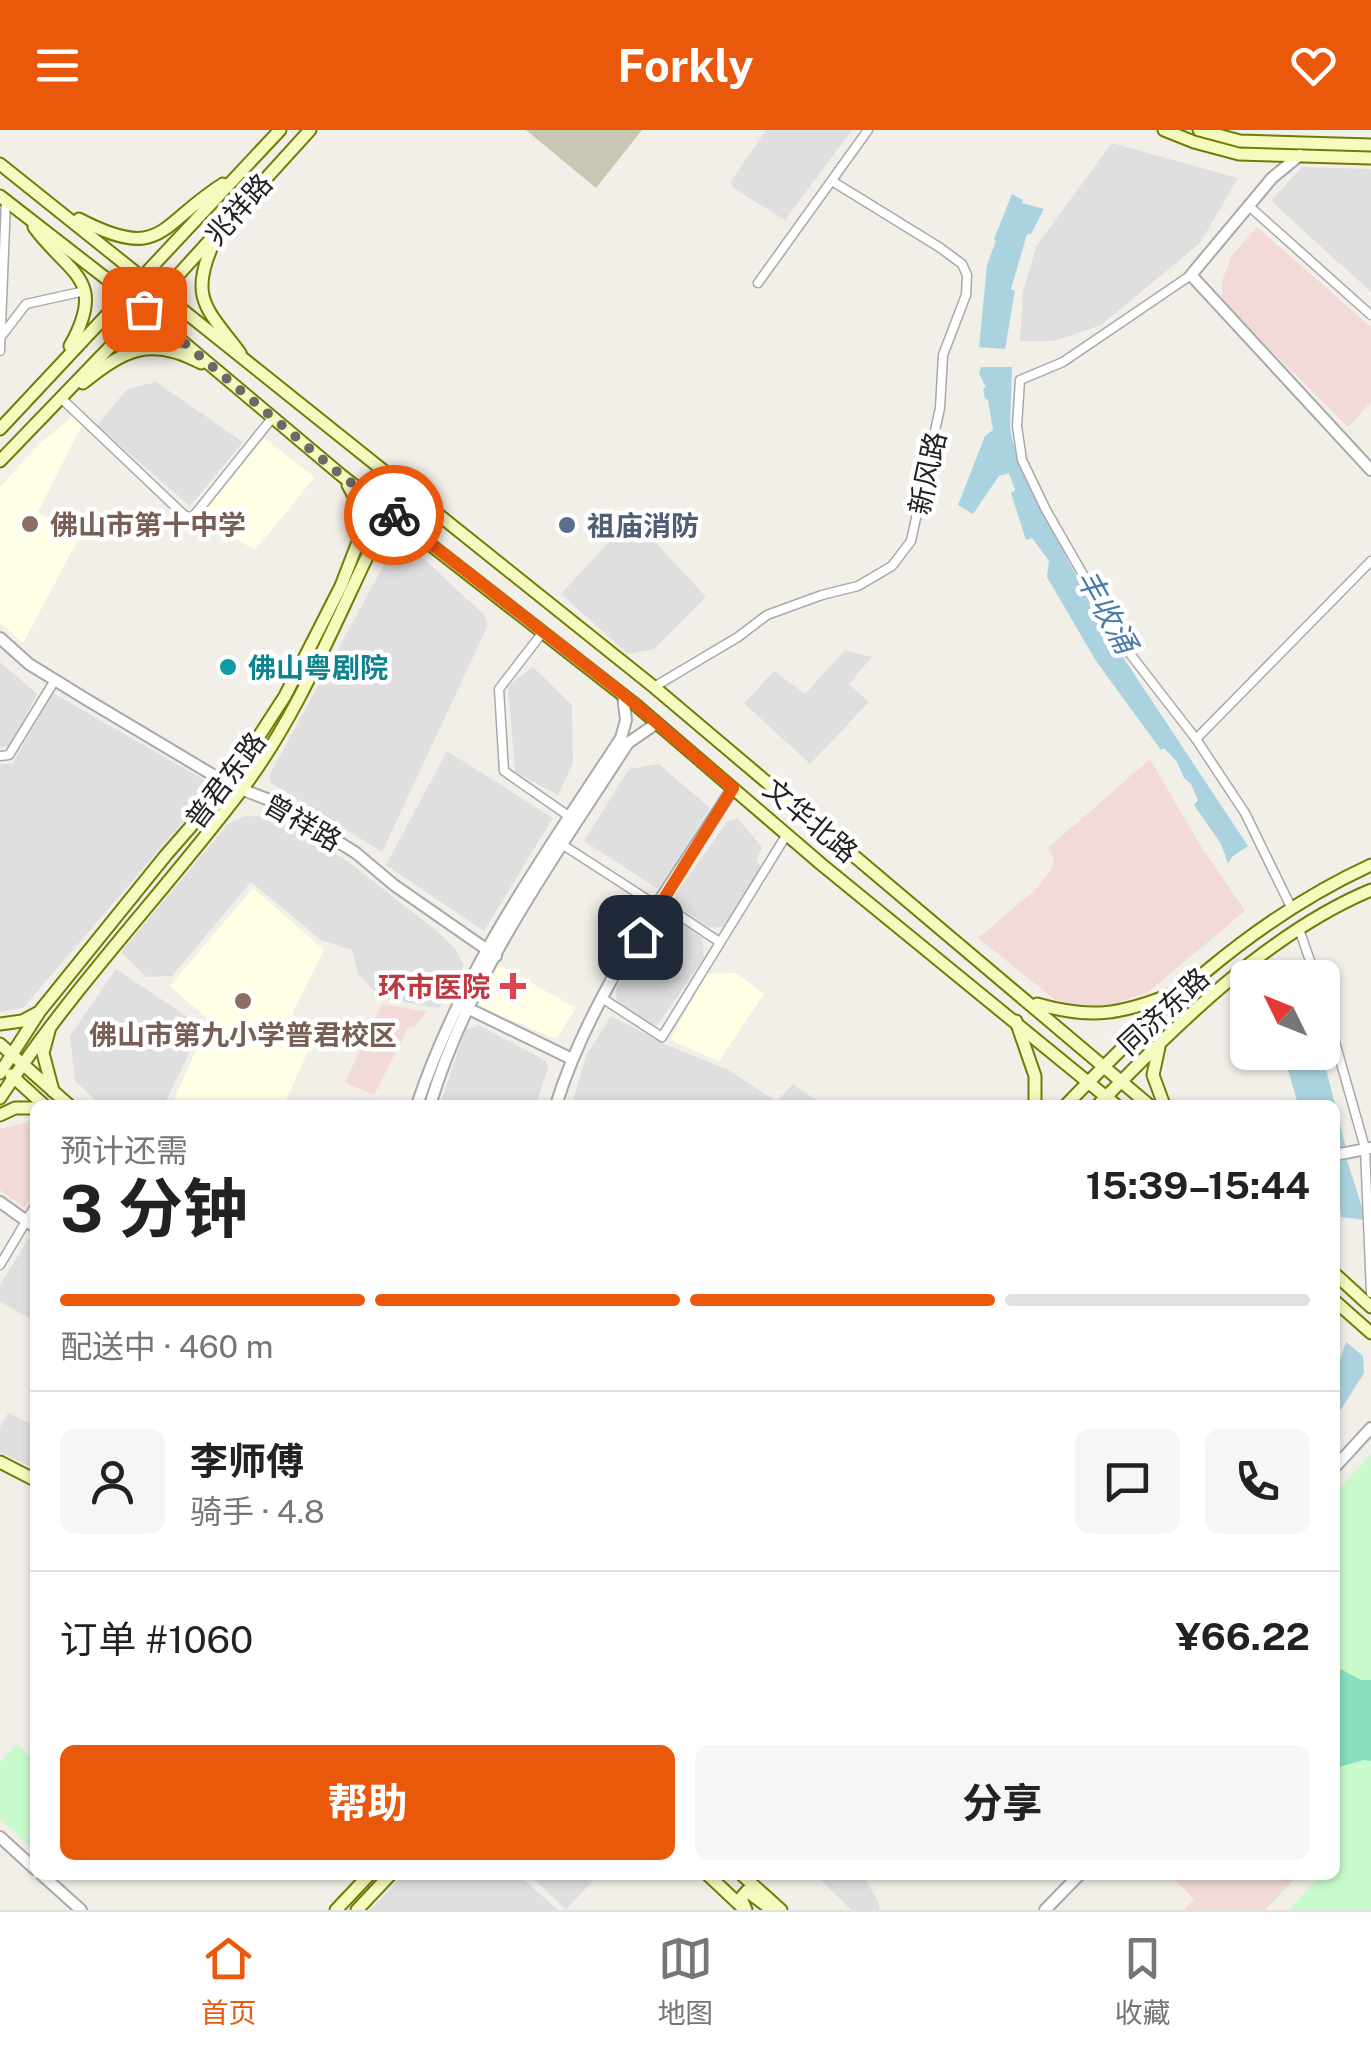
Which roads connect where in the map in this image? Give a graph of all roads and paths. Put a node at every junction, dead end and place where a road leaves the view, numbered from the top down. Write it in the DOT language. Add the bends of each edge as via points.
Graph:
graph roads {
  1 [pos="280,130"];
  2 [pos="310,130"];
  3 [pos="868,130"];
  4 [pos="1164,130"];
  5 [pos="1199,130"];
  6 [pos="1371,145"];
  7 [pos="1300,155"];
  8 [pos="1371,158"];
  9 [pos="0,164"];
  10 [pos="239,174"];
  11 [pos="832,181"];
  12 [pos="3,198"];
  13 [pos="48,202"];
  14 [pos="1250,207"];
  15 [pos="26,216"];
  16 [pos="220,229"];
  17 [pos="1192,275"];
  18 [pos="142,278"];
  19 [pos="758,283"];
  20 [pos="85,291"];
  21 [pos="126,294"];
  22 [pos="160,295"];
  23 [pos="144,309"];
  24 [pos="1371,315"];
  25 [pos="3,334"];
  26 [pos="0,351"];
  27 [pos="248,364"];
  28 [pos="49,376"];
  29 [pos="230,379"];
  30 [pos="57,403"];
  31 [pos="273,417"];
  32 [pos="0,429"];
  33 [pos="0,462"];
  34 [pos="1371,469"];
  35 [pos="341,475"];
  36 [pos="363,528"];
  37 [pos="377,536"];
  38 [pos="430,542"];
  39 [pos="1371,561"];
  40 [pos="543,632"];
  41 [pos="0,638"];
  42 [pos="55,680"];
  43 [pos="654,686"];
  44 [pos="623,694"];
  45 [pos="657,723"];
  46 [pos="1196,739"];
  47 [pos="0,756"];
  48 [pos="228,784"];
  49 [pos="733,788"];
  50 [pos="242,789"];
  51 [pos="570,817"];
  52 [pos="787,834"];
  53 [pos="562,845"];
  54 [pos="1371,865"];
  55 [pos="1371,890"];
  56 [pos="660,905"];
  57 [pos="1291,909"];
  58 [pos="1299,929"];
  59 [pos="718,941"];
  60 [pos="491,952"];
  61 [pos="1310,960"];
  62 [pos="1183,990"];
  63 [pos="602,998"];
  64 [pos="1030,1002"];
  65 [pos="463,1007"];
  66 [pos="40,1011"];
  67 [pos="1016,1021"];
  68 [pos="52,1022"];
  69 [pos="0,1024"];
  70 [pos="0,1044"];
  71 [pos="1159,1046"];
  72 [pos="17,1059"];
  73 [pos="572,1059"];
  74 [pos="1340,1060"];
  75 [pos="1105,1065"];
  76 [pos="4,1071"];
  77 [pos="1122,1080"];
  78 [pos="1089,1082"];
  79 [pos="53,1091"];
  80 [pos="0,1098"];
  81 [pos="38,1100"];
  82 [pos="63,1100"];
  83 [pos="420,1100"];
  84 [pos="432,1100"];
  85 [pos="558,1100"];
  86 [pos="1035,1100"];
  87 [pos="1071,1100"];
  88 [pos="1105,1100"];
  89 [pos="1108,1100"];
  90 [pos="1144,1100"];
  91 [pos="1162,1100"];
  92 [pos="30,1108"];
  93 [pos="0,1116"];
  94 [pos="1365,1149"];
  95 [pos="1340,1154"];
  96 [pos="0,1202"];
  97 [pos="30,1224"];
  98 [pos="0,1265"];
  99 [pos="1340,1279"];
  100 [pos="1371,1293"];
  101 [pos="1340,1306"];
  102 [pos="1371,1307"];
  103 [pos="1371,1334"];
  104 [pos="1371,1428"];
  105 [pos="0,1462"];
  106 [pos="1340,1462"];
  107 [pos="30,1477"];
  108 [pos="0,1838"];
  109 [pos="30,1865"];
  110 [pos="48,1880"];
  111 [pos="363,1880"];
  112 [pos="385,1880"];
  113 [pos="713,1880"];
  114 [pos="747,1880"];
  115 [pos="1074,1880"];
  116 [pos="81,1910"];
  117 [pos="336,1910"];
  118 [pos="357,1910"];
  119 [pos="746,1910"];
  120 [pos="772,1910"];
  121 [pos="780,1910"];
  122 [pos="1046,1910"];
  1 -- 10 [label="main road, 兆祥路"];
  2 -- 16 [label="main road, 兆祥路"];
  3 -- 11 [label="street"];
  4 -- 7 [label="main road" via="1240,154"];
  5 -- 6 [label="main road" via="1240,142"];
  7 -- 8 [label="main road"];
  7 -- 14 [label="street"];
  9 -- 13 [label="main road, 文华北路"];
  10 -- 13 [label="main road" via="160,234 137,238 110,234"];
  10 -- 18 [label="main road, 兆祥路"];
  11 -- 19 [label="street"];
  11 -- 43 [label="street, 新风路" via="962,264 967,274 966,295 943,355 940,408 912,541 892,566 858,586 768,615"];
  12 -- 15 [label="main road, 文华北路"];
  12 -- 25 [label="street"];
  13 -- 18 [label="main road, 文华北路"];
  14 -- 17 [label="street"];
  14 -- 24 [label="street"];
  15 -- 20 [label="main road" via="75,269"];
  15 -- 21 [label="main road, 文华北路"];
  16 -- 22 [label="main road, 兆祥路"];
  16 -- 27 [label="main road" via="202,268 200,294"];
  17 -- 34 [label="street"];
  17 -- 46 [label="street" via="1063,362 1020,380 1017,426 1022,460 1092,591 1124,646"];
  18 -- 21 [label="main road, 兆祥路"];
  18 -- 22 [label="main road, 文华北路"];
  20 -- 25 [label="street" via="26,304"];
  20 -- 28 [label="main road" via="83,317"];
  21 -- 23 [label="main road, 文华北路"];
  21 -- 28 [label="main road, 兆祥路"];
  22 -- 23 [label="main road, 兆祥路"];
  22 -- 27 [label="main road, 文华北路"];
  23 -- 29 [label="main road, 文华北路"];
  23 -- 30 [label="main road, 兆祥路"];
  25 -- 26 [label="street"];
  27 -- 43 [label="main road, 文华北路"];
  28 -- 32 [label="main road, 兆祥路"];
  29 -- 30 [label="main road" via="179,351 153,347 124,353"];
  29 -- 31 [label="main road, 文华北路"];
  30 -- 31 [label="street" via="192,518"];
  30 -- 33 [label="main road, 兆祥路"];
  31 -- 35 [label="main road, 文华北路"];
  35 -- 36 [label="main road" via="362,511"];
  35 -- 38 [label="main road, 文华北路"];
  36 -- 37 [label="main road"];
  36 -- 48 [label="main road, 普君东路" via="285,696"];
  37 -- 38 [label="main road" via="399,529"];
  37 -- 50 [label="main road, 普君东路" via="298,698"];
  38 -- 40 [label="main road, 文华北路"];
  39 -- 46 [label="street"];
  40 -- 44 [label="main road, 文华北路"];
  40 -- 51 [label="street" via="499,688 504,771"];
  41 -- 42 [label="street, 曾祥路"];
  42 -- 47 [label="street" via="8,755"];
  42 -- 48 [label="street, 曾祥路"];
  43 -- 64 [label="main road, 文华北路"];
  44 -- 45 [label="main road, 文华北路"];
  44 -- 51 [label="street" via="621,738"];
  45 -- 49 [label="main road, 文华北路"];
  45 -- 53 [label="street" via="628,743"];
  46 -- 57 [label="street" via="1244,813"];
  48 -- 50 [label="street, 曾祥路"];
  48 -- 66 [label="main road, 普君东路"];
  49 -- 52 [label="main road, 文华北路"];
  49 -- 56 [label="street"];
  50 -- 60 [label="street, 曾祥路" via="356,853"];
  50 -- 68 [label="main road, 普君东路"];
  51 -- 60 [label="street"];
  52 -- 59 [label="street"];
  52 -- 67 [label="main road, 文华北路"];
  53 -- 56 [label="street"];
  53 -- 60 [label="street"];
  54 -- 57 [label="main road, 同济东路"];
  55 -- 58 [label="main road, 同济东路"];
  56 -- 59 [label="street"];
  56 -- 63 [label="street"];
  57 -- 62 [label="main road, 同济东路"];
  58 -- 61 [label="street"];
  58 -- 71 [label="main road, 同济东路" via="1266,950"];
  59 -- 63 [label="street" via="662,1038"];
  60 -- 65 [label="street"];
  62 -- 64 [label="main road" via="1101,1015"];
  62 -- 75 [label="main road, 同济东路"];
  63 -- 73 [label="street"];
  64 -- 75 [label="main road, 文华北路"];
  65 -- 73 [label="street"];
  65 -- 83 [label="street"];
  65 -- 84 [label="street"];
  66 -- 69 [label="main road"];
  66 -- 72 [label="main road, 普君东路"];
  67 -- 78 [label="main road, 文华北路"];
  67 -- 86 [label="main road" via="1035,1076"];
  68 -- 72 [label="main road, 普君东路"];
  68 -- 79 [label="main road" via="44,1053"];
  70 -- 72 [label="main road"];
  71 -- 77 [label="main road, 同济东路"];
  71 -- 91 [label="main road" via="1153,1075"];
  72 -- 76 [label="main road"];
  72 -- 79 [label="main road"];
  73 -- 85 [label="street"];
  74 -- 94 [label="street"];
  75 -- 77 [label="main road, 文华北路"];
  75 -- 78 [label="main road, 同济东路"];
  76 -- 80 [label="main road"];
  76 -- 81 [label="main road"];
  77 -- 89 [label="main road, 同济东路"];
  77 -- 90 [label="main road, 文华北路"];
  78 -- 87 [label="main road, 同济东路"];
  78 -- 88 [label="main road, 文华北路"];
  79 -- 82 [label="main road"];
  92 -- 93 [label="main road"];
  94 -- 95 [label="street"];
  94 -- 100 [label="street"];
  96 -- 97 [label="street"];
  97 -- 98 [label="street"];
  99 -- 102 [label="main road"];
  101 -- 103 [label="main road"];
  104 -- 106 [label="street"];
  105 -- 107 [label="main road"];
  108 -- 109 [label="street"];
  110 -- 116 [label="street"];
  111 -- 117 [label="main road"];
  112 -- 118 [label="main road"];
  113 -- 119 [label="main road"];
  114 -- 121 [label="main road"];
  115 -- 122 [label="street"];
  119 -- 120 [label="main road" via="741,1898 747,1891"];
}
